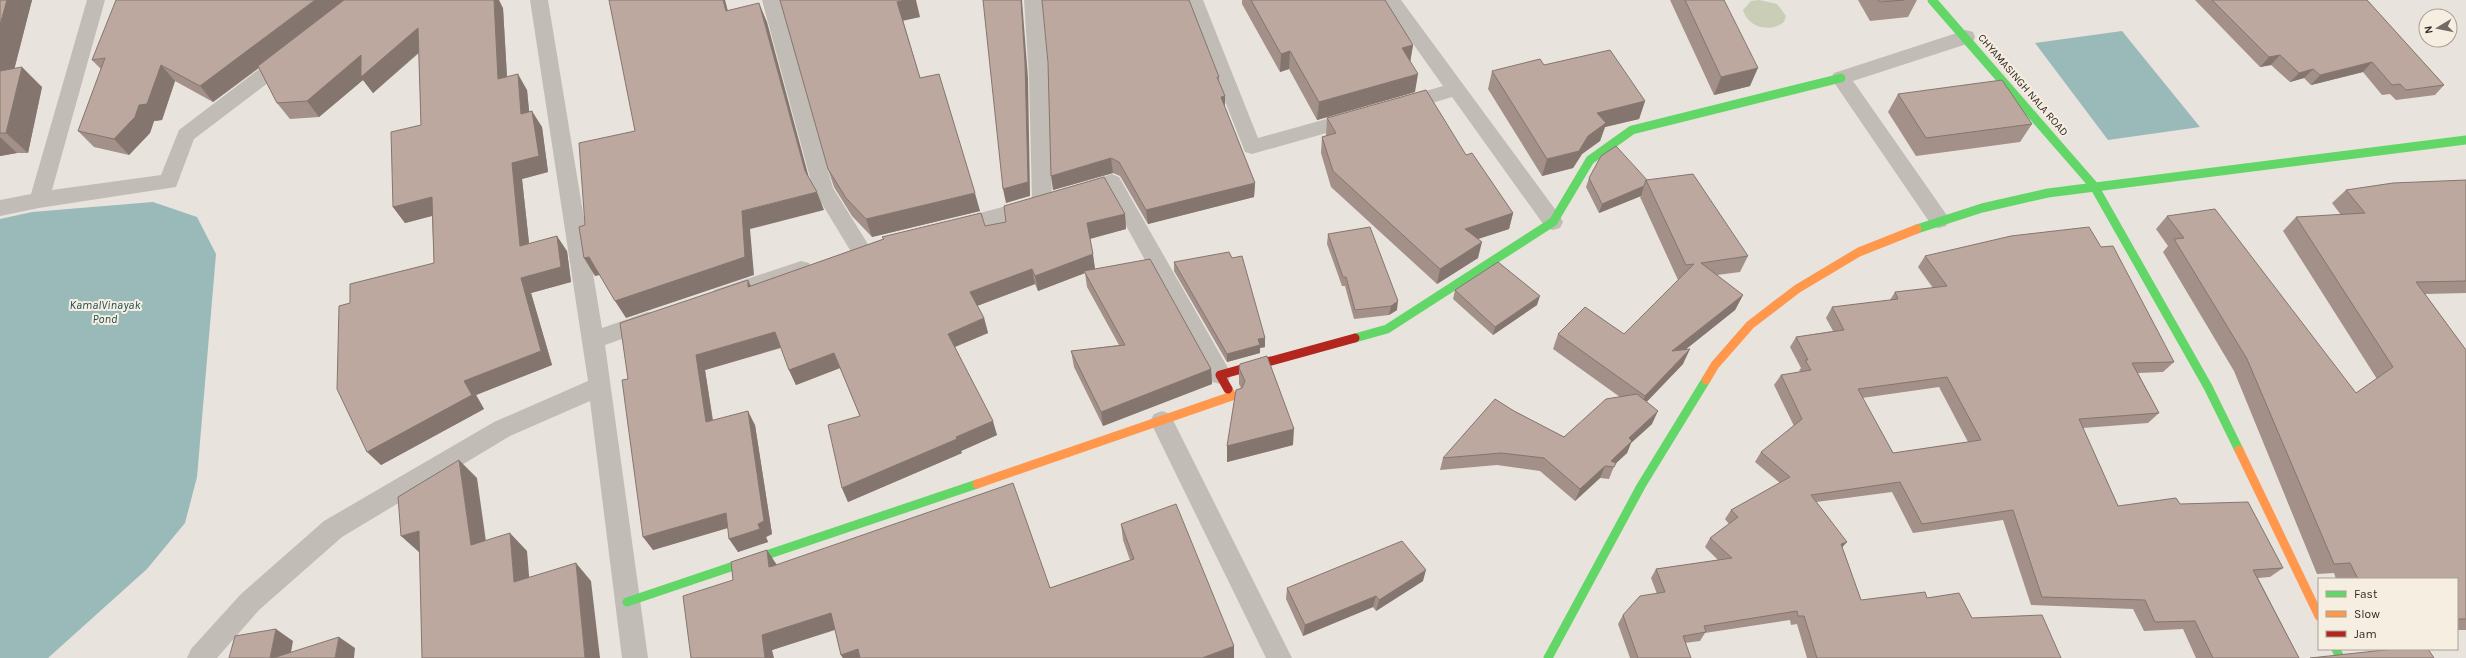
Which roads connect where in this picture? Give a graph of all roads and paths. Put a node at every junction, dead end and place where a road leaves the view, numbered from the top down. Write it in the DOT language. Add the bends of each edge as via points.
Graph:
graph roads {
  1 [pos="96,0"];
  2 [pos="539,0"];
  3 [pos="771,0"];
  4 [pos="1033,0"];
  5 [pos="1194,0"];
  6 [pos="1391,0"];
  7 [pos="1932,0"];
  8 [pos="1966,37"];
  9 [pos="300,48"];
  10 [pos="1841,78"];
  11 [pos="1457,90"];
  12 [pos="2466,140"];
  13 [pos="2094,186"];
  14 [pos="39,200"];
  15 [pos="1042,204"];
  16 [pos="0,208"];
  17 [pos="1939,220"];
  18 [pos="1553,222"];
  19 [pos="937,231"];
  20 [pos="704,302"];
  21 [pos="667,314"];
  22 [pos="592,340"];
  23 [pos="1220,375"];
  24 [pos="600,386"];
  25 [pos="1162,421"];
  26 [pos="627,602"];
  27 [pos="2318,614"];
  28 [pos="200,658"];
  29 [pos="635,658"];
  30 [pos="1279,658"];
  31 [pos="1548,658"];
  1 -- 14 [label="street"];
  2 -- 22 [label="street"];
  3 -- 20 [label="street" via="823,189 868,247"];
  4 -- 15 [label="street" via="1039,78"];
  5 -- 11 [label="street" via="1252,147"];
  6 -- 11 [label="street"];
  7 -- 8 [label="main road, CHYAMASINGH NALA ROAD"];
  8 -- 10 [label="street"];
  8 -- 13 [label="main road, CHYAMASINGH NALA ROAD"];
  9 -- 14 [label="street" via="186,135 169,182"];
  10 -- 17 [label="street"];
  10 -- 18 [label="main road" via="1632,130 1590,160"];
  11 -- 18 [label="street"];
  12 -- 13 [label="main road"];
  13 -- 17 [label="main road" via="2015,201"];
  13 -- 27 [label="main road, CHYAMASINGH NALA ROAD" via="2208,387"];
  14 -- 16 [label="street"];
  15 -- 19 [label="street"];
  15 -- 23 [label="street" via="1112,182"];
  17 -- 31 [label="main road" via="1859,252 1797,290 1745,331 1715,365 1682,416"];
  18 -- 23 [label="main road" via="1387,329"];
  21 -- 22 [label="street"];
  22 -- 24 [label="street"];
  23 -- 25 [label="main road" via="1232,396"];
  24 -- 26 [label="street"];
  24 -- 28 [label="street" via="502,429 333,529 250,602"];
  25 -- 26 [label="main road"];
  25 -- 30 [label="street"];
  26 -- 29 [label="street"];
}
